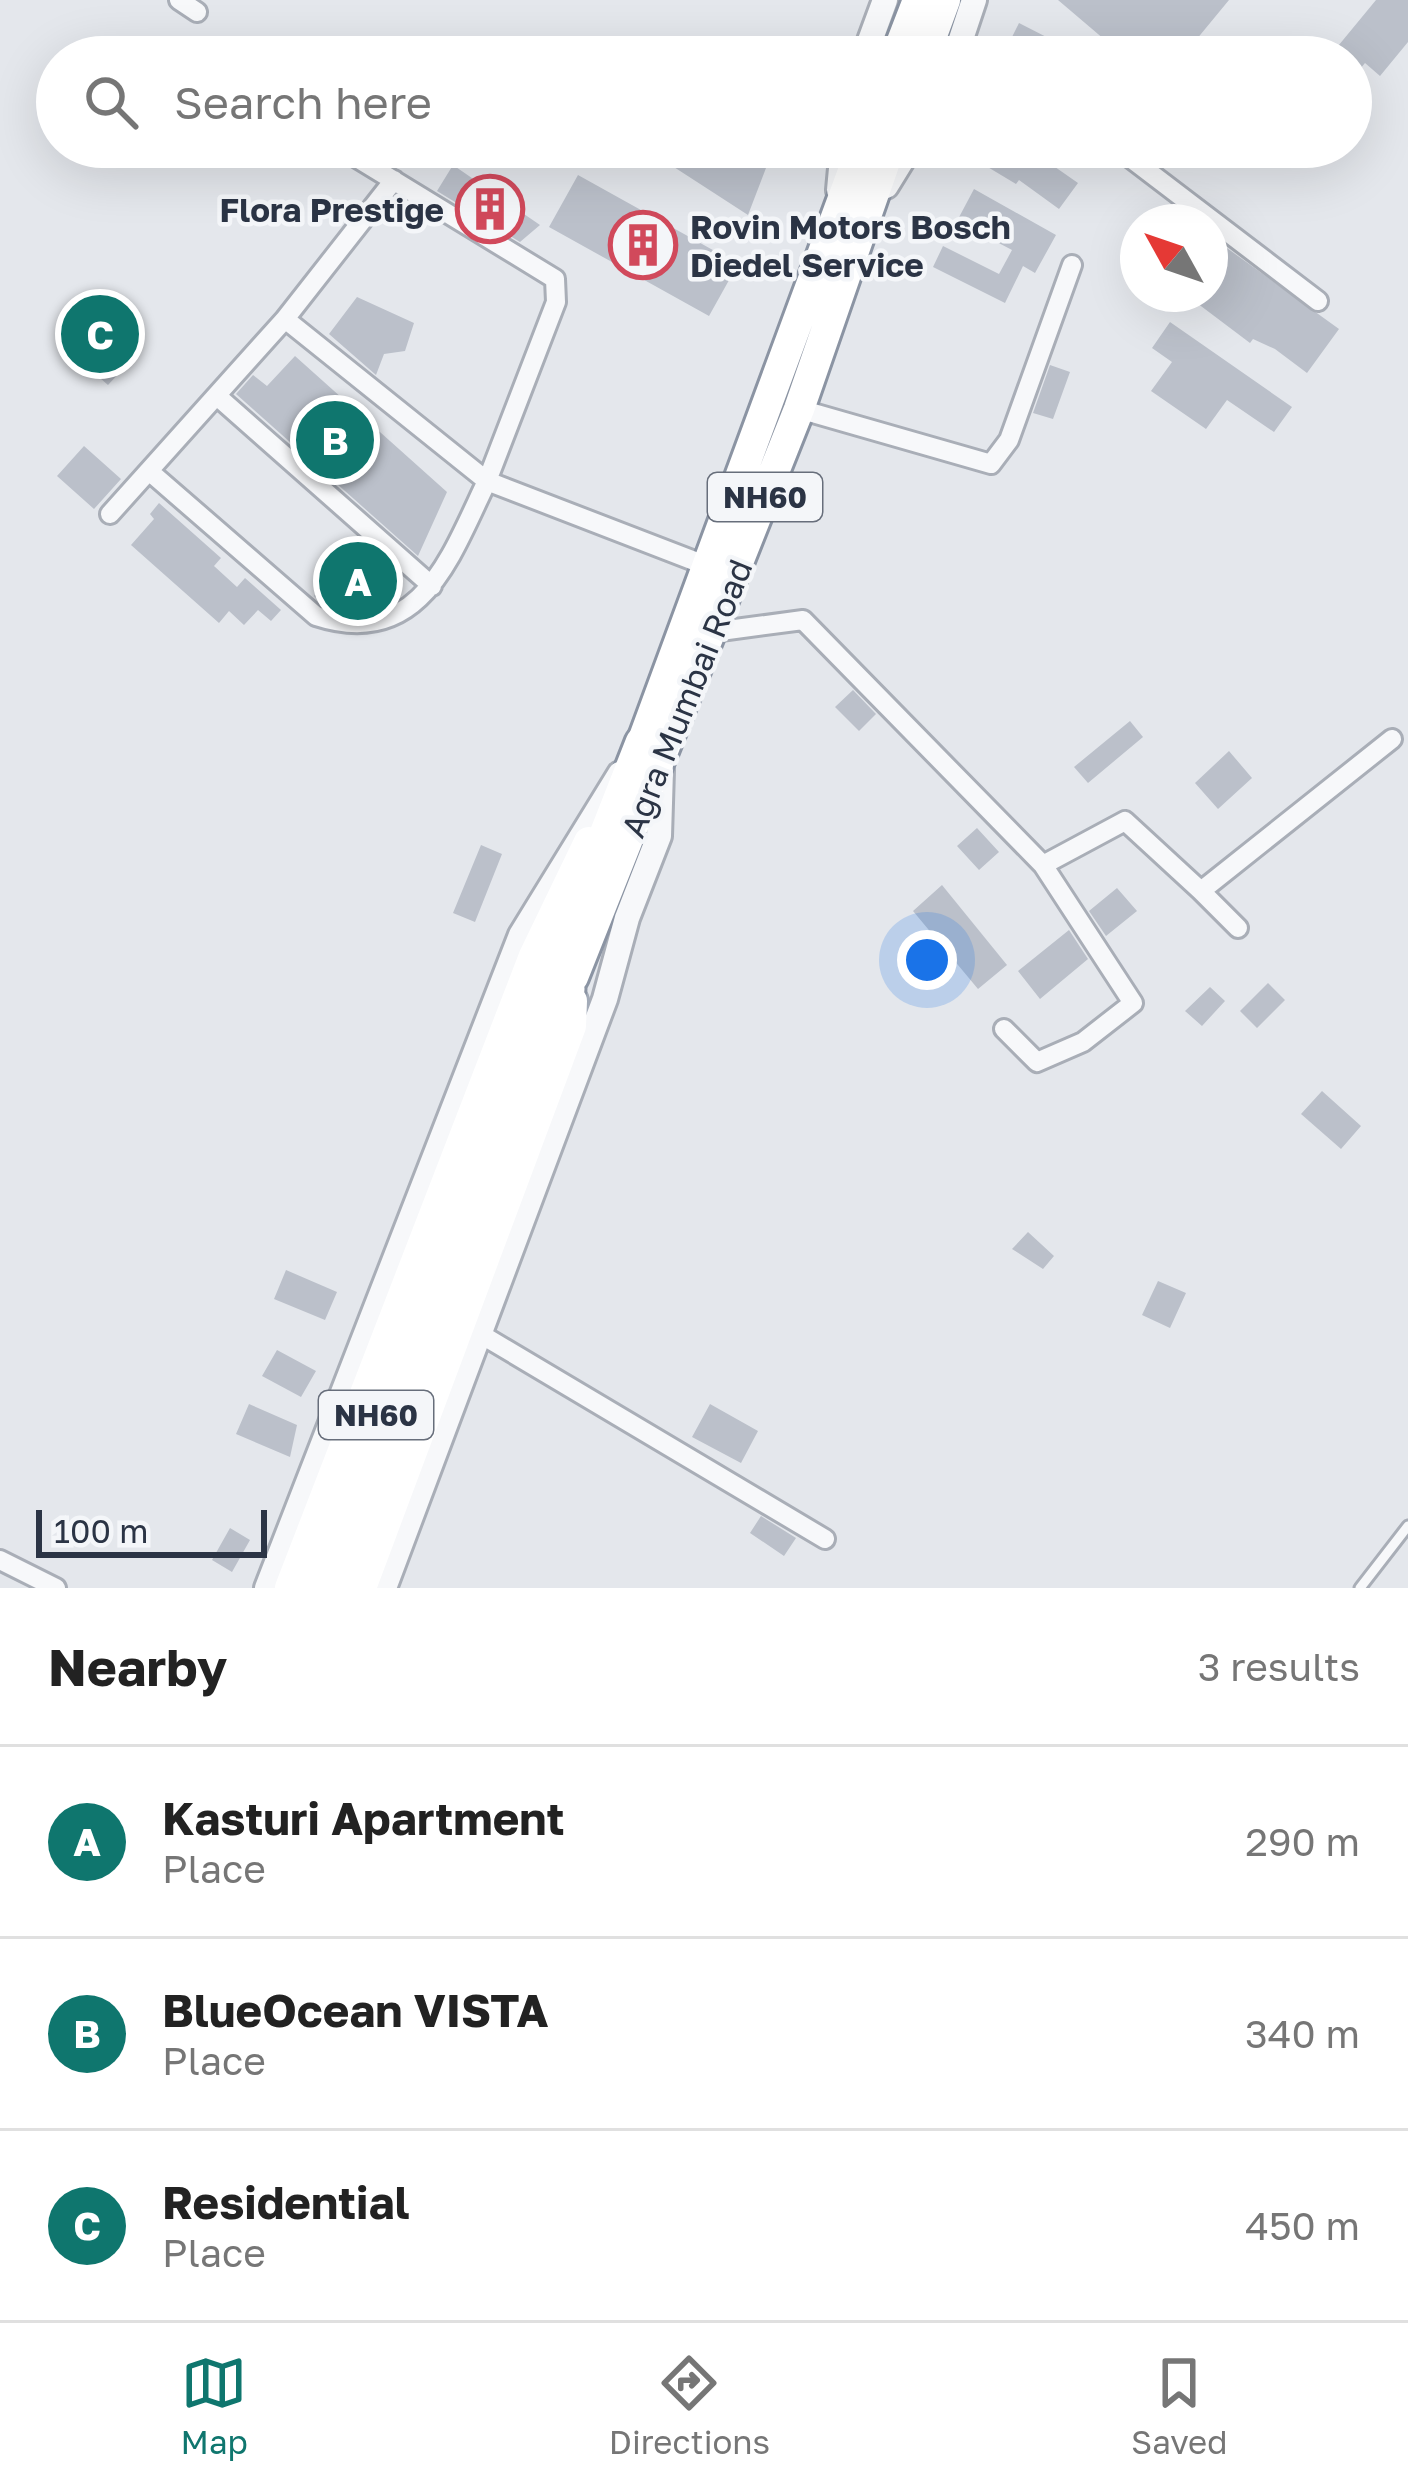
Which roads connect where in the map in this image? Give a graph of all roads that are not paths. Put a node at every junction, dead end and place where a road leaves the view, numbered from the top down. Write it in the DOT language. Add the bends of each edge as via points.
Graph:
graph roads {
  1 [pos="179,0"];
  2 [pos="885,0"];
  3 [pos="918,0"];
  4 [pos="945,0"];
  5 [pos="974,0"];
  6 [pos="197,11"];
  7 [pos="872,36"];
  8 [pos="904,36"];
  9 [pos="932,36"];
  10 [pos="962,36"];
  11 [pos="374,168"];
  12 [pos="845,168"];
  13 [pos="858,168"];
  14 [pos="878,168"];
  15 [pos="892,168"];
  16 [pos="1143,168"];
  17 [pos="394,180"];
  18 [pos="849,218"];
  19 [pos="1072,265"];
  20 [pos="1318,302"];
  21 [pos="285,319"];
  22 [pos="217,396"];
  23 [pos="799,409"];
  24 [pos="149,472"];
  25 [pos="487,481"];
  26 [pos="110,514"];
  27 [pos="710,567"];
  28 [pos="432,586"];
  29 [pos="713,632"];
  30 [pos="1392,739"];
  31 [pos="652,754"];
  32 [pos="618,807"];
  33 [pos="1043,866"];
  34 [pos="1201,891"];
  35 [pos="1238,928"];
  36 [pos="573,976"];
  37 [pos="1004,1029"];
  38 [pos="454,1248"];
  39 [pos="482,1335"];
  40 [pos="1408,1526"];
  41 [pos="824,1539"];
  42 [pos="0,1561"];
  43 [pos="56,1588"];
  44 [pos="267,1588"];
  45 [pos="290,1588"];
  46 [pos="310,1588"];
  47 [pos="337,1588"];
  48 [pos="361,1588"];
  49 [pos="383,1588"];
  50 [pos="1360,1588"];
  1 -- 6 [label="street"];
  2 -- 7 [label="street"];
  3 -- 8 [label="main road"];
  4 -- 9 [label="main road"];
  5 -- 10 [label="street"];
  11 -- 17 [label="street"];
  12 -- 18 [label="street"];
  13 -- 18 [label="main road, Agra Mumbai Road / NH60"];
  14 -- 18 [label="main road, Agra Mumbai Road / NH60"];
  15 -- 18 [label="street"];
  16 -- 20 [label="street"];
  17 -- 21 [label="street"];
  17 -- 25 [label="street" via="555,279 556,302"];
  18 -- 23 [label="main road, Agra Mumbai Road / NH60"];
  18 -- 27 [label="main road, Agra Mumbai Road / NH60"];
  19 -- 23 [label="street" via="1009,440 991,464"];
  21 -- 22 [label="street"];
  21 -- 25 [label="street"];
  22 -- 24 [label="street"];
  22 -- 28 [label="street"];
  23 -- 29 [label="main road, Agra Mumbai Road / NH60"];
  24 -- 26 [label="street"];
  24 -- 28 [label="street" via="316,616 345,626 376,624 403,614"];
  25 -- 27 [label="street"];
  25 -- 28 [label="street"];
  27 -- 31 [label="main road, Agra Mumbai Road / NH60"];
  29 -- 31 [label="main road, Agra Mumbai Road / NH60"];
  29 -- 33 [label="street" via="803,620"];
  30 -- 34 [label="street"];
  31 -- 32 [label="highway, NH60"];
  31 -- 36 [label="main road, Agra Mumbai Road / NH60"];
  31 -- 39 [label="street" via="659,836"];
  31 -- 44 [label="street" via="586,821 520,935"];
  32 -- 38 [label="highway, NH60"];
  32 -- 45 [label="main road" via="587,844 534,956"];
  33 -- 34 [label="street" via="1125,820"];
  33 -- 37 [label="street" via="1133,1003 1083,1042 1036,1061"];
  34 -- 35 [label="street"];
  36 -- 38 [label="highway, NH60"];
  36 -- 48 [label="main road, Agra Mumbai Road" via="571,1026"];
  38 -- 46 [label="highway, NH60"];
  38 -- 47 [label="highway, NH60"];
  39 -- 41 [label="street"];
  39 -- 49 [label="street"];
  40 -- 50 [label="lane"];
  42 -- 43 [label="street"];
}
